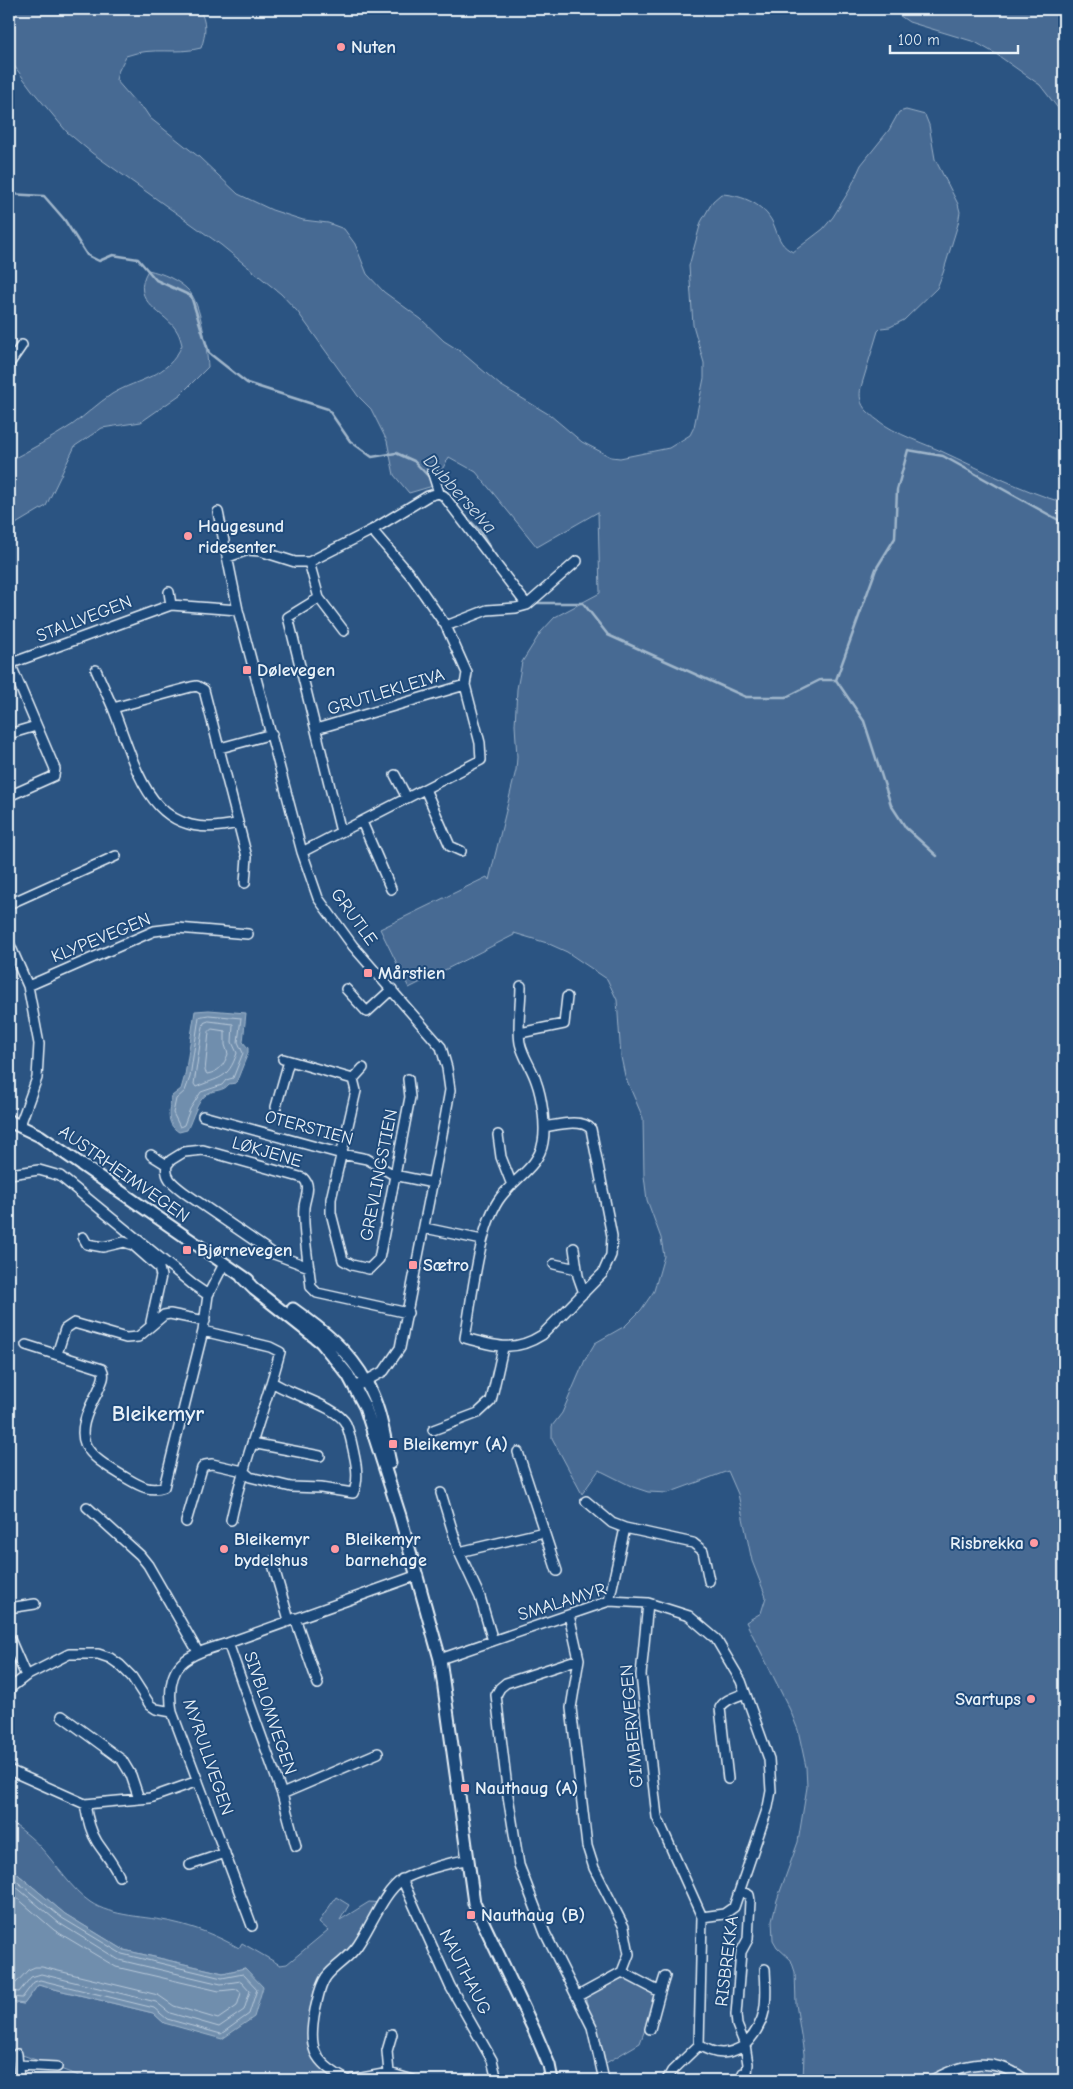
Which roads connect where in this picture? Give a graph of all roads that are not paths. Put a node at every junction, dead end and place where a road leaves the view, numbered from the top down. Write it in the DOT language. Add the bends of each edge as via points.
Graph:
graph roads {
  1 [pos="22,345"];
  2 [pos="10,358"];
  3 [pos="432,471"];
  4 [pos="439,493"];
  5 [pos="218,512"];
  6 [pos="372,530"];
  7 [pos="228,557"];
  8 [pos="577,561"];
  9 [pos="309,562"];
  10 [pos="169,592"];
  11 [pos="319,598"];
  12 [pos="171,605"];
  13 [pos="526,605"];
  14 [pos="238,610"];
  15 [pos="446,626"];
  16 [pos="344,631"];
  17 [pos="10,663"];
  18 [pos="96,670"];
  19 [pos="465,685"];
  20 [pos="113,708"];
  21 [pos="36,726"];
  22 [pos="316,730"];
  23 [pos="9,734"];
  24 [pos="272,734"];
  25 [pos="220,748"];
  26 [pos="395,775"];
  27 [pos="425,789"];
  28 [pos="9,796"];
  29 [pos="407,798"];
  30 [pos="362,822"];
  31 [pos="238,823"];
  32 [pos="341,832"];
  33 [pos="460,851"];
  34 [pos="302,852"];
  35 [pos="116,856"];
  36 [pos="245,883"];
  37 [pos="391,889"];
  38 [pos="9,904"];
  39 [pos="248,934"];
  40 [pos="10,949"];
  41 [pos="28,986"];
  42 [pos="521,986"];
  43 [pos="346,989"];
  44 [pos="392,989"];
  45 [pos="567,997"];
  46 [pos="520,1033"];
  47 [pos="363,1068"];
  48 [pos="353,1079"];
  49 [pos="408,1079"];
  50 [pos="276,1107"];
  51 [pos="203,1116"];
  52 [pos="14,1123"];
  53 [pos="544,1126"];
  54 [pos="498,1135"];
  55 [pos="151,1154"];
  56 [pos="342,1154"];
  57 [pos="166,1165"];
  58 [pos="9,1174"];
  59 [pos="394,1175"];
  60 [pos="433,1183"];
  61 [pos="512,1185"];
  62 [pos="425,1228"];
  63 [pos="83,1238"];
  64 [pos="482,1240"];
  65 [pos="574,1248"];
  66 [pos="224,1264"];
  67 [pos="554,1264"];
  68 [pos="309,1267"];
  69 [pos="577,1269"];
  70 [pos="242,1277"];
  71 [pos="584,1292"];
  72 [pos="208,1295"];
  73 [pos="408,1313"];
  74 [pos="205,1321"];
  75 [pos="152,1325"];
  76 [pos="203,1331"];
  77 [pos="26,1345"];
  78 [pos="503,1348"];
  79 [pos="57,1354"];
  80 [pos="366,1381"];
  81 [pos="272,1382"];
  82 [pos="355,1387"];
  83 [pos="433,1430"];
  84 [pos="252,1443"];
  85 [pos="518,1452"];
  86 [pos="320,1456"];
  87 [pos="243,1471"];
  88 [pos="441,1493"];
  89 [pos="586,1501"];
  90 [pos="87,1507"];
  91 [pos="400,1516"];
  92 [pos="231,1520"];
  93 [pos="186,1522"];
  94 [pos="625,1528"];
  95 [pos="544,1532"];
  96 [pos="459,1552"];
  97 [pos="272,1561"];
  98 [pos="557,1572"];
  99 [pos="418,1575"];
  100 [pos="709,1581"];
  101 [pos="609,1601"];
  102 [pos="648,1603"];
  103 [pos="35,1604"];
  104 [pos="9,1608"];
  105 [pos="568,1615"];
  106 [pos="292,1619"];
  107 [pos="9,1637"];
  108 [pos="493,1641"];
  109 [pos="228,1643"];
  110 [pos="198,1652"];
  111 [pos="579,1658"];
  112 [pos="440,1660"];
  113 [pos="26,1676"];
  114 [pos="318,1684"];
  115 [pos="9,1689"];
  116 [pos="745,1693"];
  117 [pos="172,1712"];
  118 [pos="62,1716"];
  119 [pos="378,1753"];
  120 [pos="9,1770"];
  121 [pos="728,1779"];
  122 [pos="198,1781"];
  123 [pos="282,1794"];
  124 [pos="139,1799"];
  125 [pos="769,1799"];
  126 [pos="85,1804"];
  127 [pos="296,1846"];
  128 [pos="224,1854"];
  129 [pos="467,1860"];
  130 [pos="190,1865"];
  131 [pos="118,1876"];
  132 [pos="402,1879"];
  133 [pos="740,1891"];
  134 [pos="702,1917"];
  135 [pos="252,1926"];
  136 [pos="765,1969"];
  137 [pos="622,1972"];
  138 [pos="665,1976"];
  139 [pos="660,1992"];
  140 [pos="578,1996"];
  141 [pos="650,2029"];
  142 [pos="392,2034"];
  143 [pos="699,2045"];
  144 [pos="745,2045"];
  145 [pos="17,2054"];
  146 [pos="18,2065"];
  147 [pos="58,2067"];
  148 [pos="389,2073"];
  149 [pos="743,2073"];
  150 [pos="19,2080"];
  151 [pos="347,2080"];
  152 [pos="351,2080"];
  153 [pos="413,2080"];
  154 [pos="497,2080"];
  155 [pos="552,2080"];
  156 [pos="604,2080"];
  157 [pos="667,2080"];
  158 [pos="932,2080"];
  159 [pos="1026,2080"];
  1 -- 2 [label="street"];
  3 -- 4 [label="street"];
  4 -- 6 [label="street" via="428,496"];
  4 -- 13 [label="street"];
  5 -- 7 [label="street, GRUTLE"];
  6 -- 9 [label="street"];
  6 -- 15 [label="street" via="412,577"];
  7 -- 9 [label="street" via="248,550 260,550 295,562"];
  7 -- 14 [label="street, GRUTLE"];
  8 -- 13 [label="street"];
  9 -- 11 [label="street"];
  10 -- 12 [label="street"];
  11 -- 16 [label="street"];
  11 -- 22 [label="street, GRUTLEKLEIVA" via="288,617"];
  12 -- 14 [label="street, STALLVEGEN"];
  12 -- 17 [label="street, STALLVEGEN"];
  13 -- 15 [label="street" via="486,610"];
  14 -- 24 [label="street, GRUTLE"];
  15 -- 19 [label="street" via="467,673"];
  17 -- 21 [label="street"];
  18 -- 20 [label="street"];
  19 -- 22 [label="street, GRUTLEKLEIVA"];
  19 -- 27 [label="street" via="482,760"];
  20 -- 25 [label="street" via="201,687"];
  20 -- 31 [label="street" via="143,784 157,806 167,815 188,824 217,826"];
  21 -- 23 [label="street"];
  21 -- 28 [label="street" via="55,769 54,776"];
  22 -- 32 [label="street, GRUTLEKLEIVA"];
  24 -- 25 [label="street"];
  24 -- 34 [label="street, GRUTLE"];
  25 -- 31 [label="street"];
  26 -- 29 [label="street"];
  27 -- 29 [label="street"];
  27 -- 33 [label="street" via="450,846"];
  29 -- 30 [label="street"];
  30 -- 32 [label="street"];
  30 -- 37 [label="street"];
  31 -- 36 [label="street" via="247,857"];
  32 -- 34 [label="street"];
  34 -- 44 [label="street, GRUTLE" via="318,898 353,946"];
  35 -- 38 [label="street"];
  39 -- 41 [label="street, KLYPEVEGEN" via="178,928 154,931"];
  40 -- 41 [label="street"];
  41 -- 52 [label="street" via="39,1044 38,1068 28,1105"];
  42 -- 46 [label="street"];
  43 -- 44 [label="street" via="367,1012"];
  44 -- 60 [label="street, GRUTLE" via="441,1047 447,1068 450,1090"];
  45 -- 46 [label="street" via="564,1024"];
  46 -- 53 [label="street" via="525,1057 537,1083"];
  47 -- 48 [label="street"];
  48 -- 50 [label="street" via="286,1060"];
  48 -- 56 [label="street, GREVLINGSTIEN" via="356,1090"];
  49 -- 59 [label="street, GREVLINGSTIEN" via="410,1097"];
  51 -- 56 [label="street, OTERSTIEN"];
  52 -- 66 [label="main road, AUSTRHEIMVEGEN" via="40,1136"];
  53 -- 61 [label="street" via="541,1154"];
  53 -- 71 [label="street" via="585,1124 593,1135 612,1236 611,1255 603,1273"];
  54 -- 61 [label="street" via="501,1157"];
  55 -- 57 [label="street"];
  56 -- 59 [label="street, OTERSTIEN" via="367,1159"];
  56 -- 59 [label="street, GREVLINGSTIEN" via="331,1213 343,1260 352,1265 369,1269 379,1259"];
  57 -- 68 [label="street" via="170,1182 184,1193 274,1254"];
  57 -- 68 [label="street, LØKJENE" via="184,1152 203,1150 303,1178 308,1186 304,1209"];
  58 -- 72 [label="street" via="39,1170 60,1176"];
  59 -- 60 [label="street, OTERSTIEN"];
  60 -- 62 [label="street, GRUTLE"];
  61 -- 64 [label="street" via="498,1201"];
  62 -- 64 [label="street"];
  62 -- 73 [label="street, GRUTLE"];
  63 -- 75 [label="street" via="87,1244 103,1247 124,1242 133,1245 159,1268 161,1276 150,1322"];
  64 -- 78 [label="street" via="465,1338"];
  65 -- 69 [label="street"];
  66 -- 70 [label="main road, AUSTRHEIMVEGEN"];
  66 -- 72 [label="street"];
  67 -- 69 [label="street"];
  68 -- 73 [label="street, LØKJENE" via="311,1287 317,1293"];
  69 -- 71 [label="street"];
  70 -- 80 [label="main road, AUSTRHEIMVEGEN" via="323,1331"];
  70 -- 82 [label="main road, AUSTRHEIMVEGEN" via="320,1342"];
  71 -- 78 [label="street" via="542,1336 524,1345"];
  72 -- 74 [label="street"];
  73 -- 80 [label="street, GRUTLE" via="400,1348 393,1360 384,1371"];
  74 -- 75 [label="street" via="170,1314"];
  74 -- 76 [label="street"];
  75 -- 79 [label="street" via="138,1337 126,1338 74,1323 65,1329"];
  76 -- 79 [label="street" via="164,1487 156,1490 144,1488 100,1463 88,1451 83,1443 83,1434 104,1373 97,1366"];
  76 -- 81 [label="street" via="280,1352"];
  77 -- 79 [label="street"];
  78 -- 83 [label="street" via="491,1401 478,1412"];
  80 -- 82 [label="street, GRUTLE"];
  80 -- 91 [label="main road, AUSTRHEIMVEGEN" via="378,1414 400,1503"];
  81 -- 84 [label="street"];
  81 -- 87 [label="street" via="338,1413 346,1424 352,1444 357,1486 353,1492 346,1493 291,1487 250,1477"];
  82 -- 91 [label="main road, AUSTRHEIMVEGEN" via="372,1427"];
  84 -- 86 [label="street"];
  84 -- 87 [label="street"];
  85 -- 95 [label="street"];
  87 -- 92 [label="street"];
  87 -- 93 [label="street" via="205,1465"];
  88 -- 96 [label="street"];
  89 -- 94 [label="street" via="612,1523"];
  90 -- 110 [label="street" via="148,1565"];
  91 -- 99 [label="main road, AUSTRHEIMVEGEN"];
  94 -- 100 [label="street" via="693,1543 703,1551"];
  94 -- 101 [label="street"];
  95 -- 96 [label="street"];
  95 -- 98 [label="street"];
  96 -- 108 [label="street" via="480,1596"];
  97 -- 106 [label="street"];
  99 -- 106 [label="street, MYRULLVEGEN"];
  99 -- 112 [label="main road, AUSTRHEIMVEGEN"];
  101 -- 102 [label="street, SMALAMYR"];
  101 -- 105 [label="street, SMALAMYR"];
  102 -- 116 [label="street, SMALAMYR" via="689,1616 716,1639"];
  102 -- 134 [label="street, GIMBERVEGEN" via="641,1674 657,1818"];
  103 -- 104 [label="street"];
  105 -- 108 [label="street, SMALAMYR"];
  105 -- 111 [label="street"];
  106 -- 109 [label="street, MYRULLVEGEN"];
  106 -- 114 [label="street"];
  107 -- 113 [label="street"];
  108 -- 112 [label="street, SMALAMYR"];
  109 -- 110 [label="street, MYRULLVEGEN"];
  109 -- 123 [label="street, SIVBLOMVEGEN"];
  110 -- 117 [label="street, MYRULLVEGEN" via="178,1667 171,1684"];
  111 -- 137 [label="street" via="571,1708 587,1846 594,1868 624,1927 629,1954"];
  111 -- 140 [label="street" via="506,1684 496,1695 519,1865 545,1933"];
  112 -- 129 [label="main road, AUSTRHEIMVEGEN"];
  113 -- 115 [label="street"];
  113 -- 117 [label="street" via="69,1654 98,1654 120,1665 150,1705"];
  116 -- 121 [label="street" via="729,1699 720,1708"];
  116 -- 125 [label="street, SMALAMYR" via="769,1759"];
  117 -- 122 [label="street, MYRULLVEGEN"];
  118 -- 124 [label="street" via="122,1760"];
  119 -- 123 [label="street, SIVBLOMVEGEN"];
  120 -- 126 [label="street"];
  122 -- 124 [label="street"];
  122 -- 128 [label="street, MYRULLVEGEN"];
  123 -- 127 [label="street, SIVBLOMVEGEN"];
  124 -- 126 [label="street"];
  125 -- 133 [label="street, RISBREKKA"];
  126 -- 131 [label="street" via="87,1820 96,1841 112,1861"];
  128 -- 130 [label="street"];
  128 -- 135 [label="street, MYRULLVEGEN"];
  129 -- 132 [label="street" via="451,1862"];
  129 -- 155 [label="main road, AUSTRHEIMVEGEN" via="474,1903 535,2032"];
  132 -- 151 [label="street" via="390,1890 356,1949 326,1977 319,1991 311,2029 312,2046 329,2071"];
  132 -- 154 [label="street, NAUTHAUG" via="450,1986 492,2060"];
  133 -- 134 [label="street" via="730,1912"];
  133 -- 144 [label="street, RISBREKKA" via="750,1895 748,1940 741,1952 736,2015"];
  134 -- 143 [label="street"];
  136 -- 144 [label="street" via="765,2011 760,2027"];
  137 -- 139 [label="street"];
  137 -- 140 [label="street"];
  138 -- 139 [label="street"];
  139 -- 141 [label="street"];
  140 -- 156 [label="street" via="592,2027"];
  142 -- 148 [label="street" via="387,2051"];
  143 -- 144 [label="street" via="708,2051 725,2053"];
  143 -- 157 [label="street"];
  144 -- 149 [label="street, RISBREKKA" via="748,2064 747,2073"];
  145 -- 146 [label="street"];
  146 -- 147 [label="street"];
  146 -- 150 [label="street"];
  148 -- 152 [label="street"];
  148 -- 153 [label="street"];
  158 -- 159 [label="street" via="956,2069 979,2064 1012,2070"];
}
